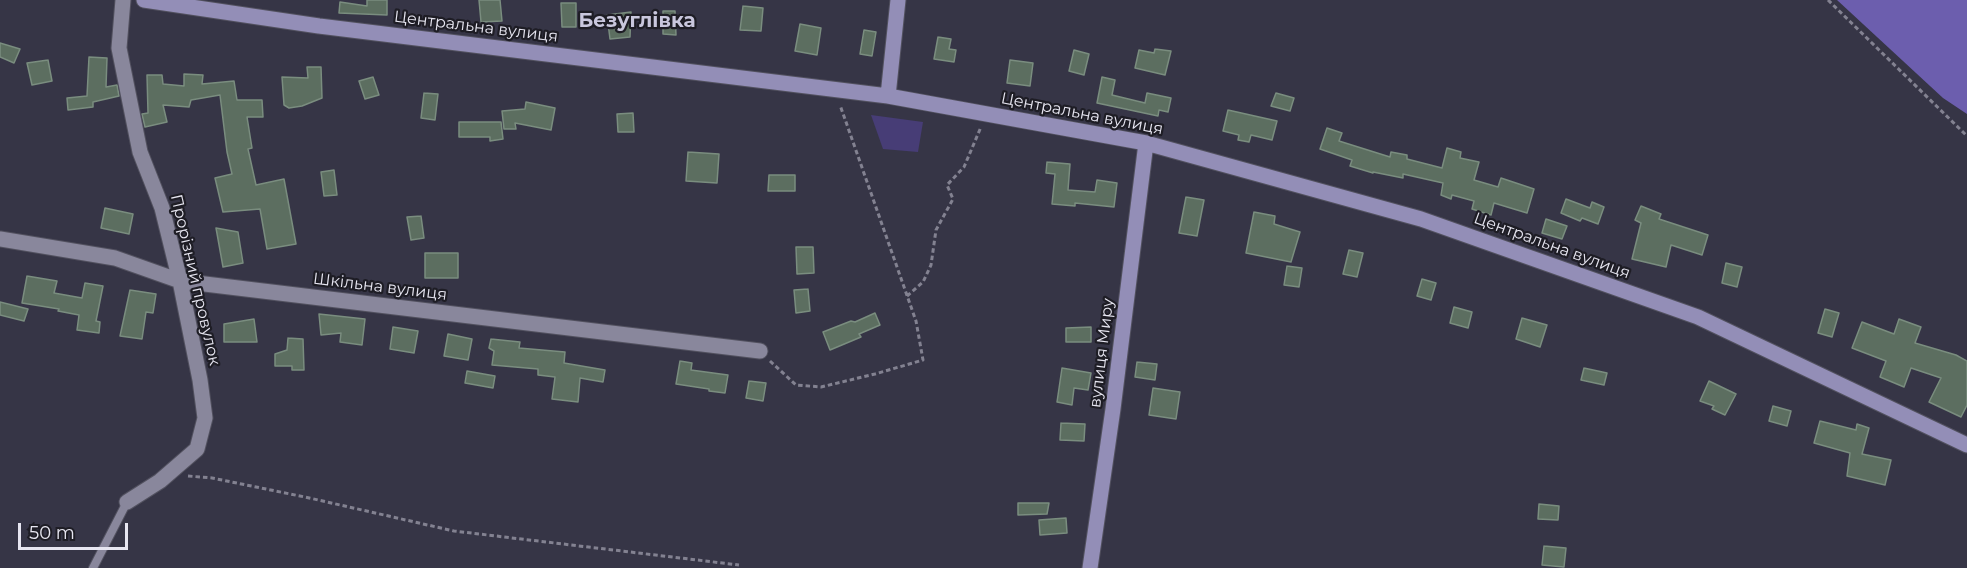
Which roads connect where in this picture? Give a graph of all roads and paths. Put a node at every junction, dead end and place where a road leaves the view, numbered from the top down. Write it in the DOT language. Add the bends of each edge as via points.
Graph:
graph roads {
  1 [pos="123,0"];
  2 [pos="144,0"];
  3 [pos="898,0"];
  4 [pos="1828,0"];
  5 [pos="834,89"];
  6 [pos="888,96"];
  7 [pos="986,113"];
  8 [pos="1967,136"];
  9 [pos="1146,142"];
  10 [pos="0,239"];
  11 [pos="180,281"];
  12 [pos="907,296"];
  13 [pos="760,351"];
  14 [pos="1967,445"];
  15 [pos="168,474"];
  16 [pos="127,502"];
  17 [pos="739,565"];
  18 [pos="93,568"];
  19 [pos="1090,568"];
  1 -- 11 [label="street, Прорізний провулок" via="119,48 140,152 162,208"];
  2 -- 5 [label="street, Центральна вулиця"];
  3 -- 6 [label="street"];
  4 -- 8 [label="path"];
  5 -- 6 [label="street, Центральна вулиця"];
  5 -- 12 [label="path"];
  6 -- 7 [label="street, Центральна вулиця"];
  7 -- 9 [label="street, Центральна вулиця"];
  7 -- 12 [label="path" via="964,167 947,184 952,199 936,230 931,265 923,282"];
  9 -- 14 [label="street, Центральна вулиця" via="1420,219 1698,317"];
  9 -- 19 [label="street, вулиця Миру"];
  10 -- 11 [label="street, Шкільна вулиця" via="115,258"];
  11 -- 13 [label="street, Шкільна вулиця"];
  11 -- 15 [label="street, Прорізний провулок" via="205,418 197,449"];
  12 -- 13 [label="path" via="923,360 821,387 796,385"];
  15 -- 16 [label="street, Прорізний провулок"];
  15 -- 17 [label="path" via="224,481 454,531"];
  16 -- 18 [label="lane"];
}
